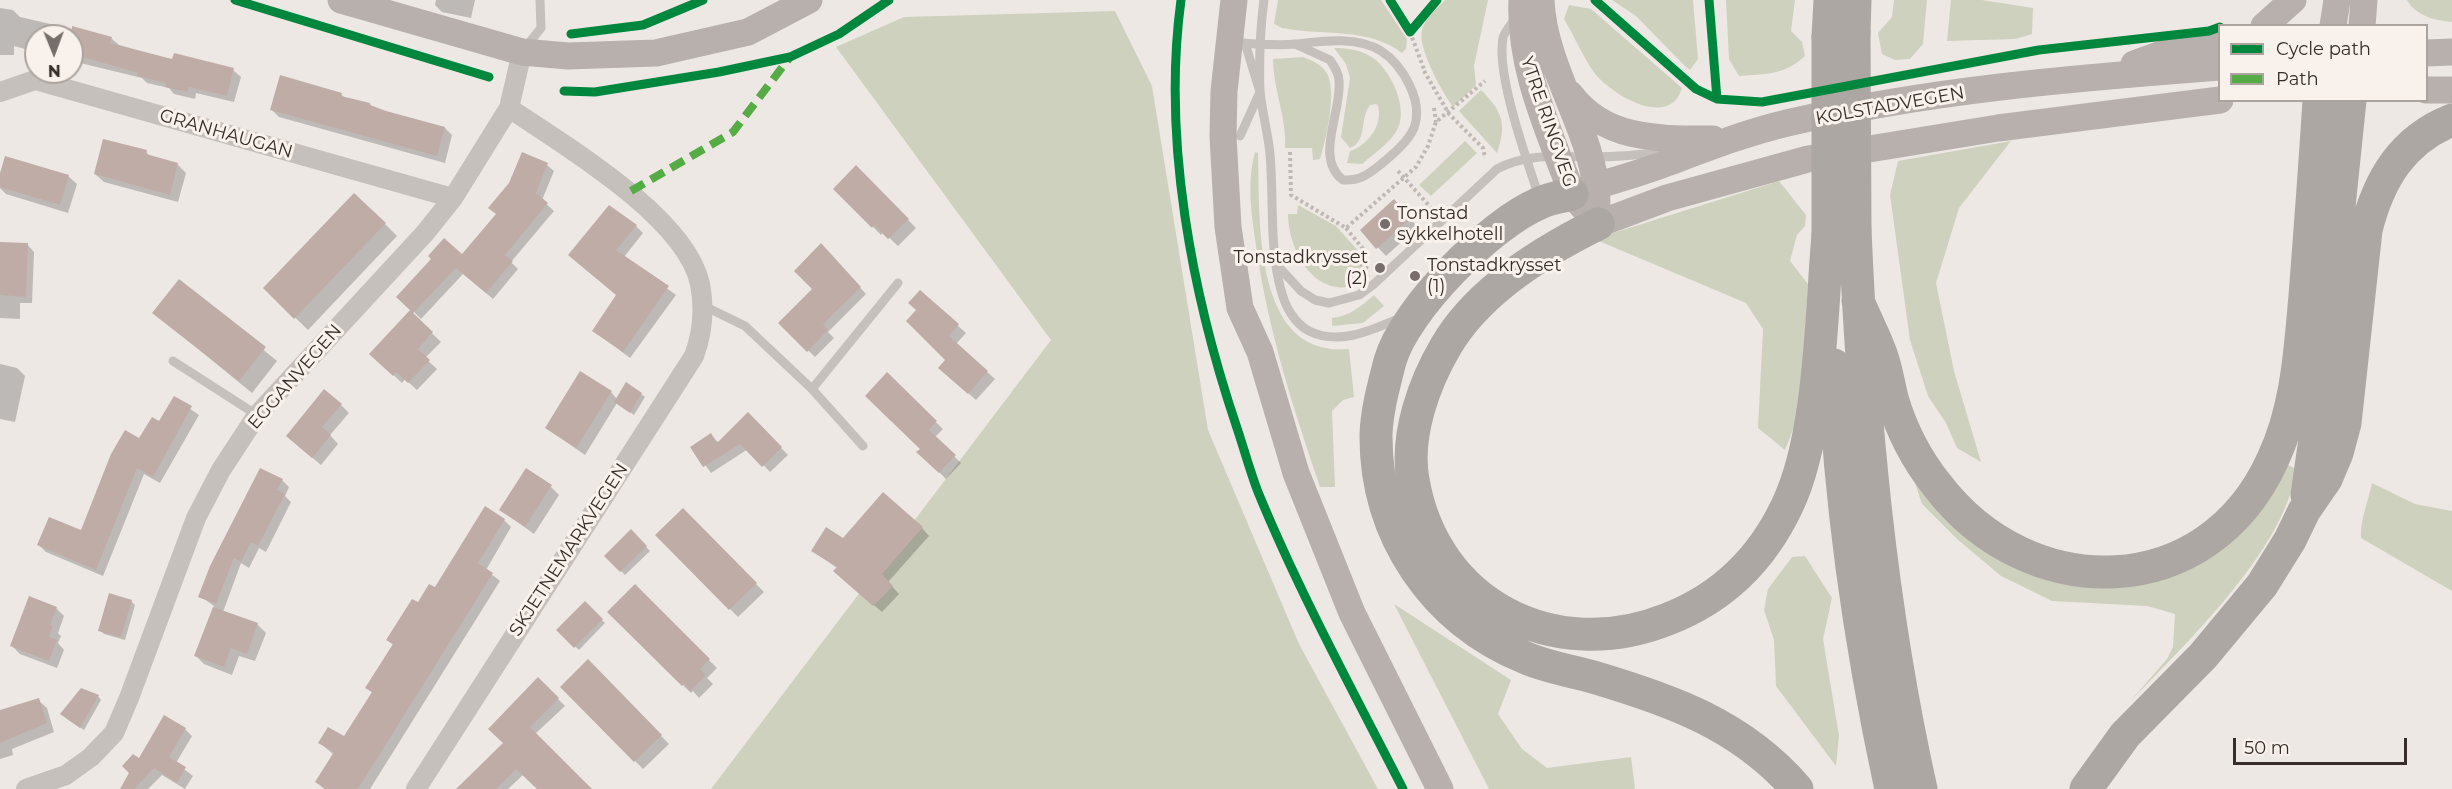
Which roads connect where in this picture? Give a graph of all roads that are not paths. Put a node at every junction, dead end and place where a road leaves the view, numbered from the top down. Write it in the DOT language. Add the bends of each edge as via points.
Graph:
graph roads {
  1 [pos="341,0"];
  2 [pos="540,0"];
  3 [pos="809,0"];
  4 [pos="1234,0"];
  5 [pos="1251,0"];
  6 [pos="1264,0"];
  7 [pos="1830,0"];
  8 [pos="1855,0"];
  9 [pos="2293,0"];
  10 [pos="2337,0"];
  11 [pos="2364,0"];
  12 [pos="1528,3"];
  13 [pos="2266,24"];
  14 [pos="2333,24"];
  15 [pos="2362,24"];
  16 [pos="1841,35"];
  17 [pos="1245,43"];
  18 [pos="1295,44"];
  19 [pos="2218,44"];
  20 [pos="522,52"];
  21 [pos="2452,52"];
  22 [pos="2428,53"];
  23 [pos="2218,67"];
  24 [pos="2103,76"];
  25 [pos="1562,82"];
  26 [pos="2428,90"];
  27 [pos="2452,90"];
  28 [pos="0,92"];
  29 [pos="1260,92"];
  30 [pos="2218,100"];
  31 [pos="2319,102"];
  32 [pos="2350,102"];
  33 [pos="510,108"];
  34 [pos="2452,120"];
  35 [pos="1240,136"];
  36 [pos="1726,139"];
  37 [pos="1559,156"];
  38 [pos="1527,157"];
  39 [pos="1588,157"];
  40 [pos="1584,190"];
  41 [pos="453,198"];
  42 [pos="1540,202"];
  43 [pos="1598,224"];
  44 [pos="1842,232"];
  45 [pos="1276,264"];
  46 [pos="898,283"];
  47 [pos="1858,301"];
  48 [pos="702,305"];
  49 [pos="1414,313"];
  50 [pos="1260,352"];
  51 [pos="173,361"];
  52 [pos="812,389"];
  53 [pos="257,415"];
  54 [pos="863,446"];
  55 [pos="2304,511"];
  56 [pos="26,789"];
  57 [pos="416,789"];
  58 [pos="1440,789"];
  59 [pos="1797,789"];
  60 [pos="1891,789"];
  61 [pos="1922,789"];
  62 [pos="2086,789"];
  1 -- 20 [label="main road"];
  2 -- 20 [label="lane" via="541,28"];
  3 -- 20 [label="main road" via="748,32 656,53 568,56"];
  4 -- 17 [label="main road"];
  5 -- 17 [label="main road"];
  6 -- 17 [label="lane"];
  7 -- 16 [label="highway"];
  8 -- 16 [label="highway"];
  9 -- 13 [label="main road"];
  10 -- 14 [label="main road"];
  11 -- 15 [label="main road"];
  12 -- 25 [label="main road, YTRE RINGVEG"];
  12 -- 37 [label="main road, YTRE RINGVEG" via="1524,54"];
  12 -- 38 [label="lane, YTRE RINGVEG" via="1503,37 1504,64"];
  16 -- 44 [label="highway, bridge"];
  17 -- 18 [label="lane"];
  17 -- 29 [label="lane"];
  17 -- 29 [label="lane"];
  17 -- 35 [label="main road"];
  17 -- 50 [label="main road" via="1222,136 1228,227 1240,308"];
  18 -- 18 [label="lane" via="1330,60 1336,69 1340,82 1330,154 1335,174 1343,180 1355,181 1386,160 1414,128 1414,100 1402,72 1380,50 1318,39"];
  19 -- 24 [label="main road" via="2170,51"];
  20 -- 33 [label="street, EGGANVEGEN"];
  21 -- 22 [label="main road"];
  23 -- 24 [label="main road, KOLSTADVEGEN"];
  24 -- 36 [label="main road, KOLSTADVEGEN" via="1888,105"];
  25 -- 36 [label="main road, YTRE RINGVEG" via="1596,120 1616,130 1656,139"];
  25 -- 39 [label="main road, YTRE RINGVEG"];
  26 -- 27 [label="main road"];
  28 -- 41 [label="street, GRANHAUGAN" via="35,80"];
  29 -- 35 [label="lane"];
  29 -- 45 [label="lane" via="1270,153"];
  30 -- 43 [label="main road, KOLSTADVEGEN" via="1998,128 1808,159 1677,195"];
  31 -- 47 [label="highway" via="2300,347 2284,432 2259,489 2242,511 2195,549 2165,564 2132,571 2067,568 2010,548 1959,511 1922,464 1906,432 1883,359"];
  32 -- 55 [label="highway"];
  33 -- 41 [label="street, EGGANVEGEN"];
  33 -- 48 [label="street, SKJETNEMARKVEGEN" via="631,191 682,247 700,283"];
  34 -- 55 [label="highway" via="2408,146 2392,164 2372,205 2344,423 2326,479"];
  35 -- 50 [label="main road" via="1245,227 1258,305"];
  36 -- 39 [label="lane" via="1657,153"];
  36 -- 40 [label="main road, KOLSTADVEGEN"];
  37 -- 38 [label="lane"];
  37 -- 39 [label="lane"];
  37 -- 40 [label="main road, YTRE RINGVEG"];
  38 -- 42 [label="lane, YTRE RINGVEG"];
  38 -- 45 [label="lane" via="1497,169 1374,284 1347,300 1315,300"];
  39 -- 40 [label="main road, YTRE RINGVEG"];
  40 -- 42 [label="highway"];
  40 -- 43 [label="main road, YTRE RINGVEG"];
  41 -- 53 [label="street, EGGANVEGEN"];
  42 -- 49 [label="highway" via="1492,234 1458,264"];
  43 -- 44 [label="highway" via="1533,260 1468,318 1447,344 1427,383 1413,443 1412,477 1421,515 1435,546 1454,572 1506,616 1567,635 1628,633 1707,602 1734,580 1775,529 1789,504 1809,433"];
  44 -- 47 [label="highway"];
  44 -- 60 [label="highway" via="1836,421 1862,636"];
  45 -- 49 [label="lane" via="1286,305 1294,319 1308,330 1342,338"];
  46 -- 52 [label="lane"];
  47 -- 61 [label="highway" via="1876,511 1894,640"];
  48 -- 52 [label="lane" via="745,326"];
  48 -- 57 [label="street, SKJETNEMARKVEGEN" via="703,332 694,356"];
  49 -- 59 [label="highway" via="1393,351 1381,396 1377,466 1395,537 1432,593 1461,622 1527,658 1666,699 1711,719 1778,766"];
  50 -- 58 [label="main road" via="1296,473 1352,613"];
  51 -- 53 [label="lane"];
  52 -- 54 [label="lane"];
  53 -- 56 [label="street, EGGANVEGEN" via="195,518 114,733 66,775"];
  55 -- 62 [label="highway" via="2274,566 2235,619 2125,735"];
}
